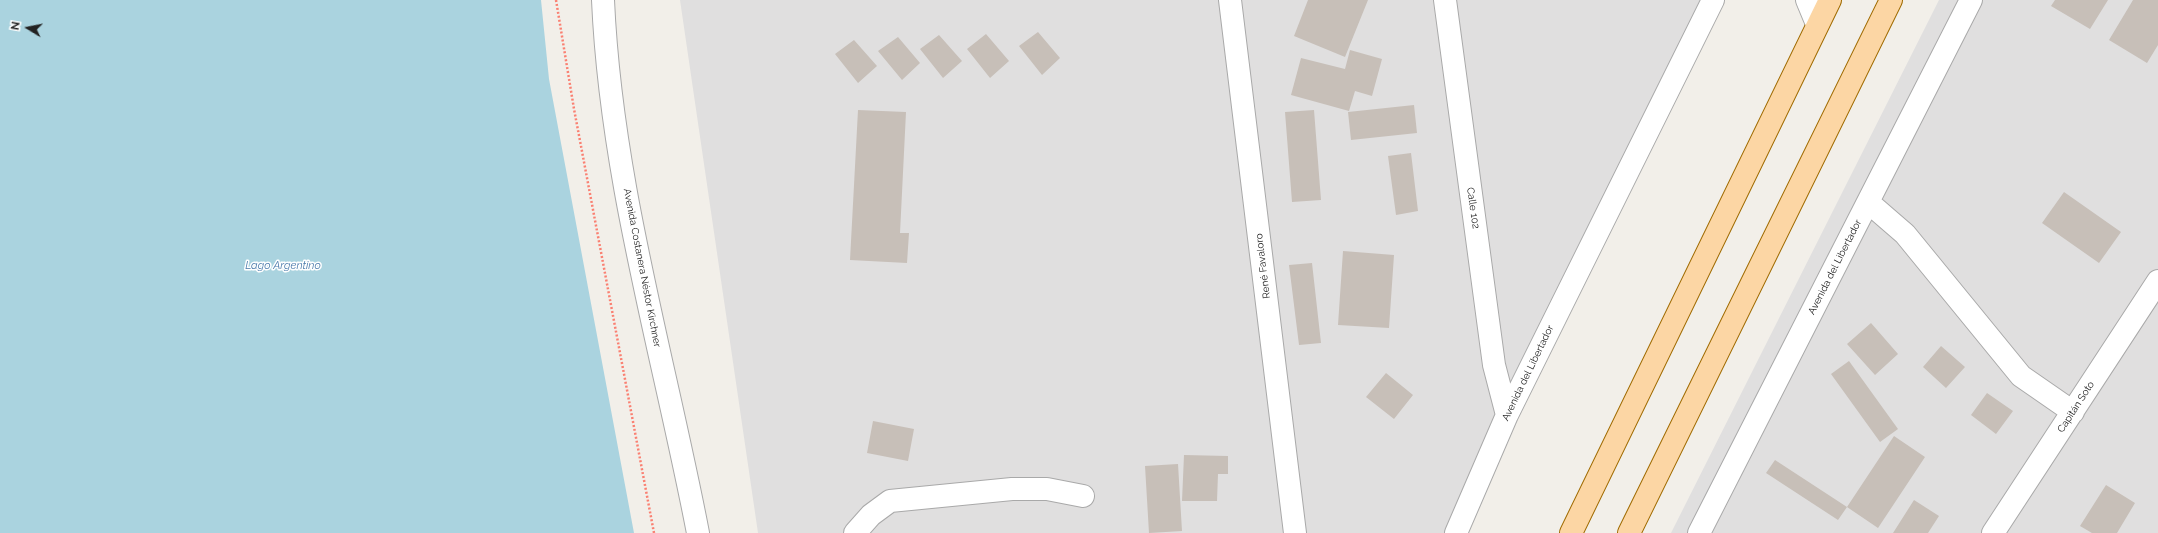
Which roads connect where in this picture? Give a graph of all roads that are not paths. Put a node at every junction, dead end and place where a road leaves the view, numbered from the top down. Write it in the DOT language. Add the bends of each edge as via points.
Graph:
graph roads {
  1 [pos="603,0"];
  2 [pos="1230,0"];
  3 [pos="1445,0"];
  4 [pos="1713,0"];
  5 [pos="1807,0"];
  6 [pos="1830,0"];
  7 [pos="1891,0"];
  8 [pos="1971,0"];
  9 [pos="1817,24"];
  10 [pos="1868,202"];
  11 [pos="2158,282"];
  12 [pos="2073,412"];
  13 [pos="1507,416"];
  14 [pos="1083,496"];
  15 [pos="698,533"];
  16 [pos="855,533"];
  17 [pos="1295,533"];
  18 [pos="1456,533"];
  19 [pos="1571,533"];
  20 [pos="1629,533"];
  21 [pos="1699,533"];
  22 [pos="1993,533"];
  1 -- 15 [label="street, Avenida Costanera Néstor Kirchner" via="617,139 654,331"];
  2 -- 17 [label="street, René Favaloro"];
  3 -- 13 [label="street, Calle 102" via="1494,365"];
  4 -- 13 [label="street, Avenida del Libertador"];
  5 -- 9 [label="street"];
  6 -- 9 [label="main road"];
  7 -- 20 [label="main road"];
  8 -- 10 [label="street, Avenida del Libertador"];
  9 -- 19 [label="main road"];
  10 -- 12 [label="street" via="1905,234 2022,376"];
  10 -- 21 [label="street, Avenida del Libertador"];
  11 -- 12 [label="street, Capitán Soto"];
  12 -- 22 [label="street, Capitán Soto"];
  13 -- 18 [label="street, Avenida del Libertador"];
  14 -- 16 [label="street" via="1046,489 1012,489 890,501 871,515"];
}
